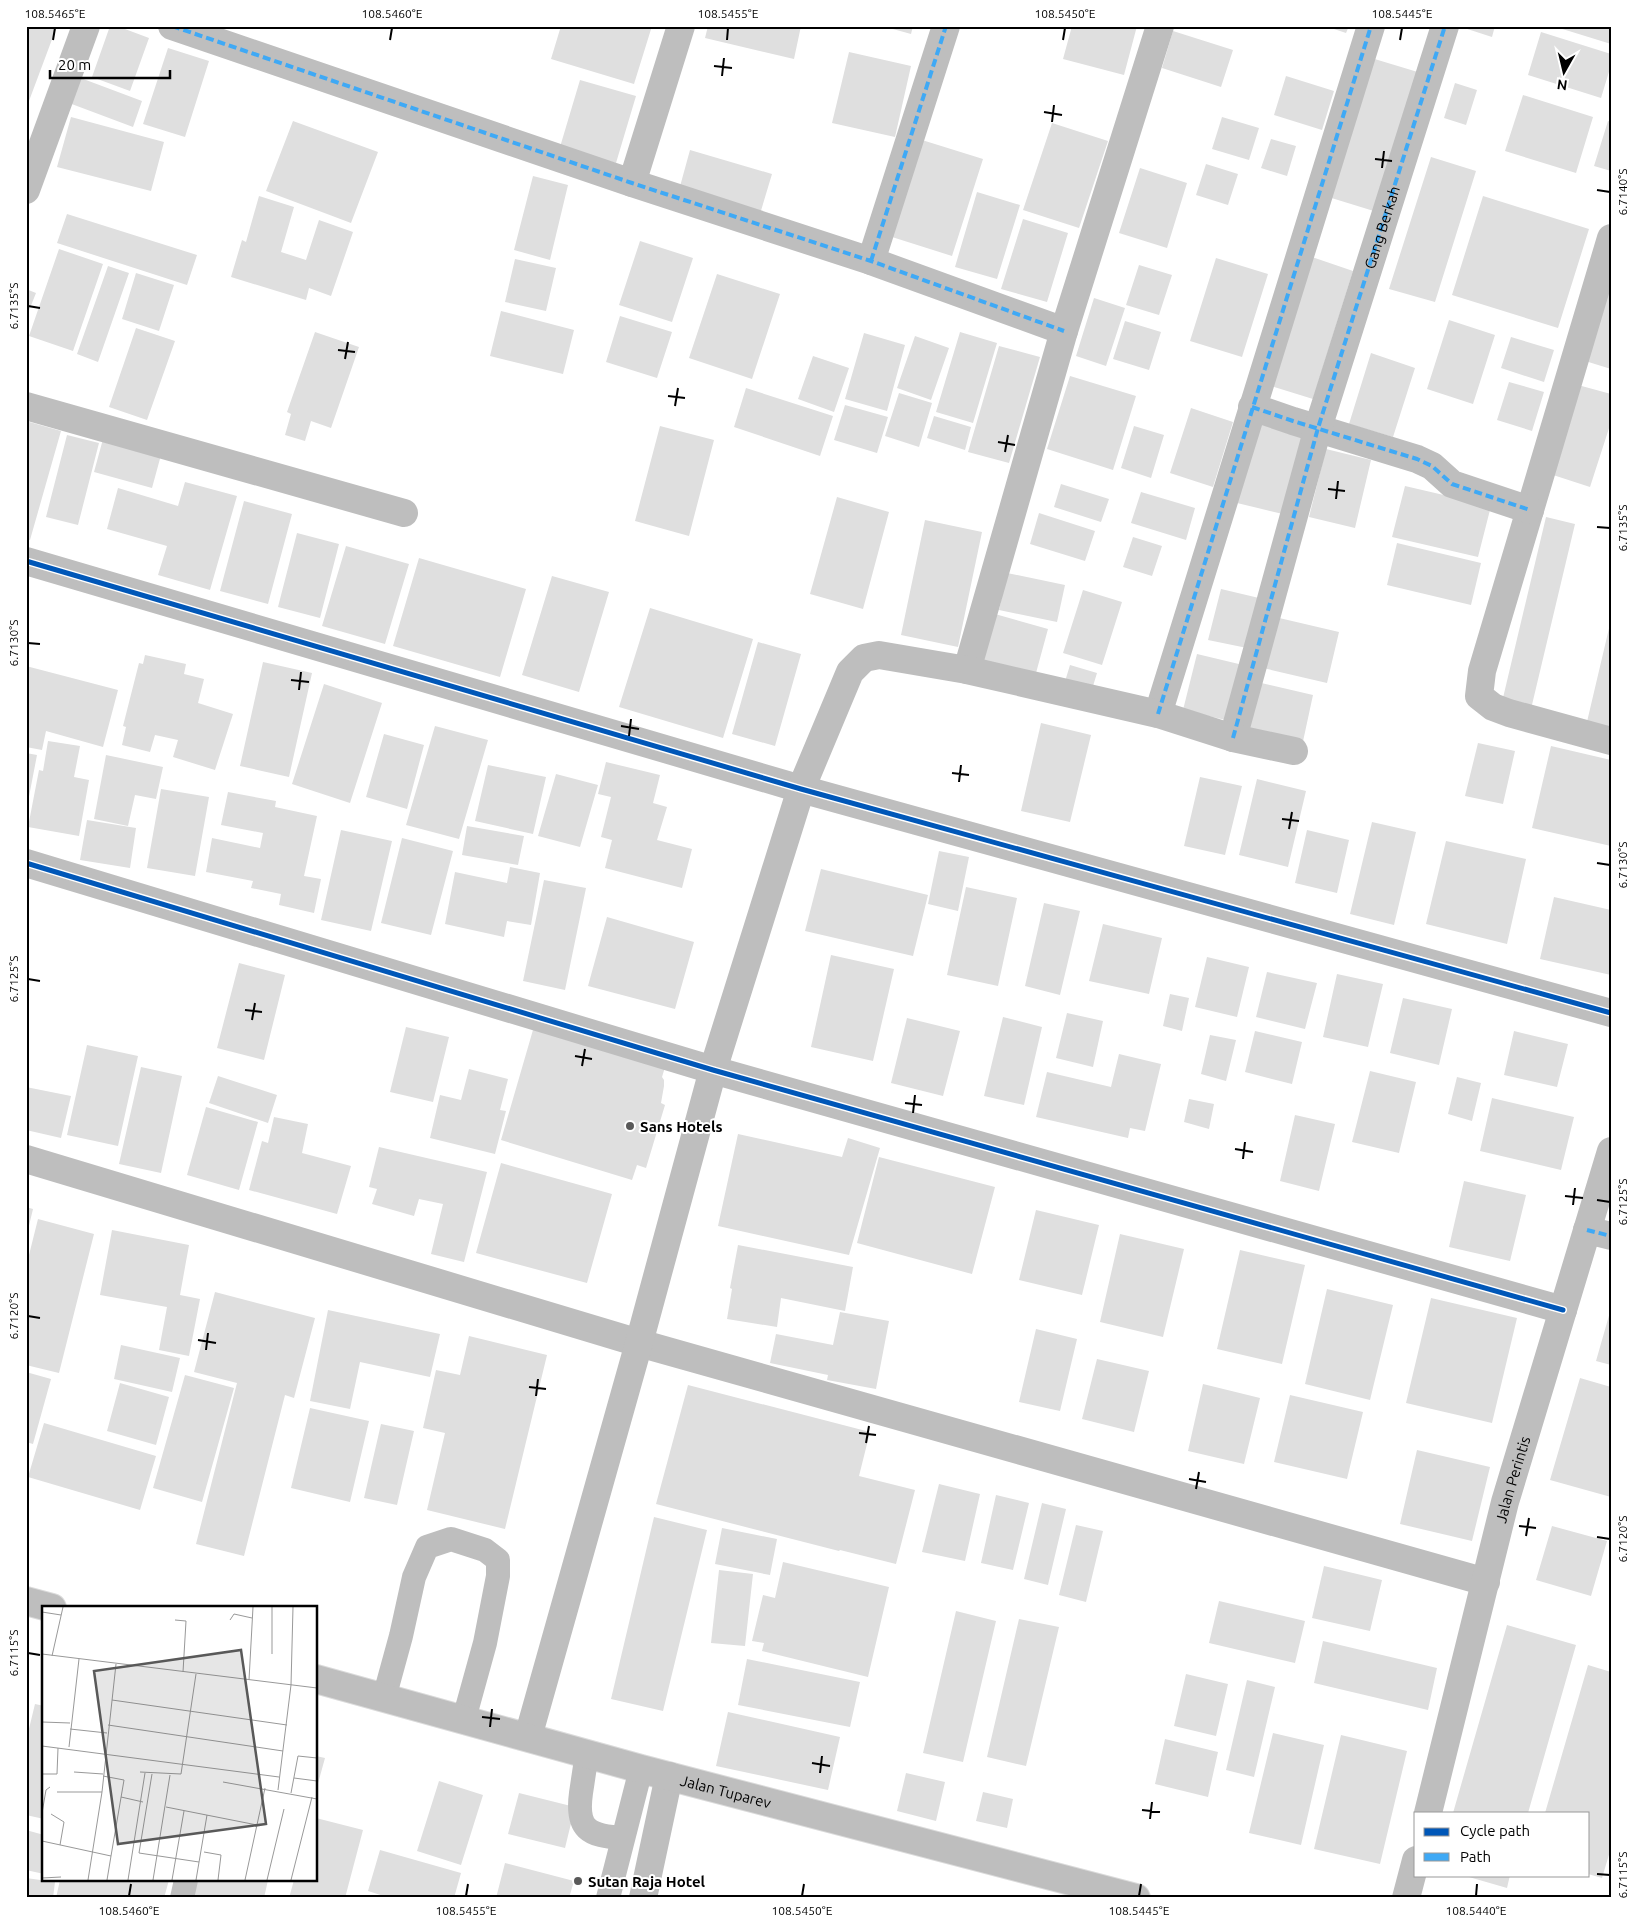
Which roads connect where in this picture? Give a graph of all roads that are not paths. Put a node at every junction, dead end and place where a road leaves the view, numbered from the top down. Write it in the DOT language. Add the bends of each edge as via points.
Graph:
graph roads {
  1 [pos="86,26"];
  2 [pos="172,26"];
  3 [pos="681,26"];
  4 [pos="946,26"];
  5 [pos="1160,26"];
  6 [pos="1371,26"];
  7 [pos="1445,26"];
  8 [pos="632,183"];
  9 [pos="26,190"];
  10 [pos="1611,238"];
  11 [pos="871,262"];
  12 [pos="1064,331"];
  13 [pos="26,406"];
  14 [pos="1252,407"];
  15 [pos="1318,428"];
  16 [pos="1530,510"];
  17 [pos="404,513"];
  18 [pos="26,560"];
  19 [pos="967,670"];
  20 [pos="1158,714"];
  21 [pos="1233,738"];
  22 [pos="1611,741"];
  23 [pos="1294,751"];
  24 [pos="801,789"];
  25 [pos="26,863"];
  26 [pos="1611,1013"];
  27 [pos="712,1070"];
  28 [pos="1611,1150"];
  29 [pos="26,1159"];
  30 [pos="1599,1233"];
  31 [pos="1563,1310"];
  32 [pos="638,1343"];
  33 [pos="1486,1582"];
  34 [pos="26,1601"];
  35 [pos="45,1606"];
  36 [pos="318,1680"];
  37 [pos="384,1698"];
  38 [pos="464,1719"];
  39 [pos="528,1737"];
  40 [pos="587,1753"];
  41 [pos="641,1769"];
  42 [pos="669,1776"];
  43 [pos="1428,1812"];
  44 [pos="623,1838"];
  45 [pos="1414,1868"];
  46 [pos="186,1882"];
  47 [pos="182,1898"];
  48 [pos="608,1898"];
  49 [pos="643,1898"];
  50 [pos="1136,1898"];
  51 [pos="1406,1898"];
  1 -- 9 [label="street"];
  2 -- 8 [label="street"];
  3 -- 8 [label="street"];
  4 -- 11 [label="street"];
  5 -- 12 [label="street"];
  6 -- 14 [label="street"];
  7 -- 15 [label="street, Gang Berkah"];
  8 -- 11 [label="street"];
  10 -- 16 [label="street"];
  11 -- 12 [label="street"];
  12 -- 19 [label="street"];
  13 -- 17 [label="street"];
  14 -- 15 [label="street"];
  14 -- 20 [label="street"];
  15 -- 16 [label="street" via="1417,459 1432,466 1452,484"];
  15 -- 21 [label="street, Gang Berkah"];
  16 -- 22 [label="street" via="1482,671 1479,696 1493,707 1509,713"];
  18 -- 24 [label="street"];
  19 -- 20 [label="street"];
  19 -- 24 [label="street" via="879,655 864,658 850,672"];
  20 -- 21 [label="street"];
  21 -- 23 [label="street"];
  24 -- 26 [label="street"];
  24 -- 27 [label="street"];
  25 -- 27 [label="street"];
  27 -- 31 [label="street"];
  27 -- 32 [label="street"];
  28 -- 30 [label="street, Jalan Perintis"];
  29 -- 32 [label="street"];
  30 -- 31 [label="street, Jalan Perintis"];
  31 -- 33 [label="street, Jalan Perintis" via="1505,1502"];
  32 -- 33 [label="street"];
  32 -- 39 [label="street"];
  33 -- 43 [label="street, Jalan Perintis"];
  34 -- 35 [label="street"];
  36 -- 37 [label="street, Jalan Tuparev"];
  37 -- 38 [label="street, Jalan Tuparev"];
  37 -- 38 [label="lane" via="414,1576 427,1547 451,1539 485,1550 498,1560 485,1643"];
  38 -- 39 [label="street, Jalan Tuparev"];
  39 -- 40 [label="street, Jalan Tuparev"];
  40 -- 41 [label="street, Jalan Tuparev"];
  40 -- 44 [label="lane" via="579,1810 581,1820 590,1831 605,1837"];
  41 -- 42 [label="street, Jalan Tuparev"];
  41 -- 44 [label="lane"];
  42 -- 49 [label="street"];
  42 -- 50 [label="street, Jalan Tuparev"];
  44 -- 48 [label="lane"];
  45 -- 51 [label="street"];
  46 -- 47 [label="lane"];
}
